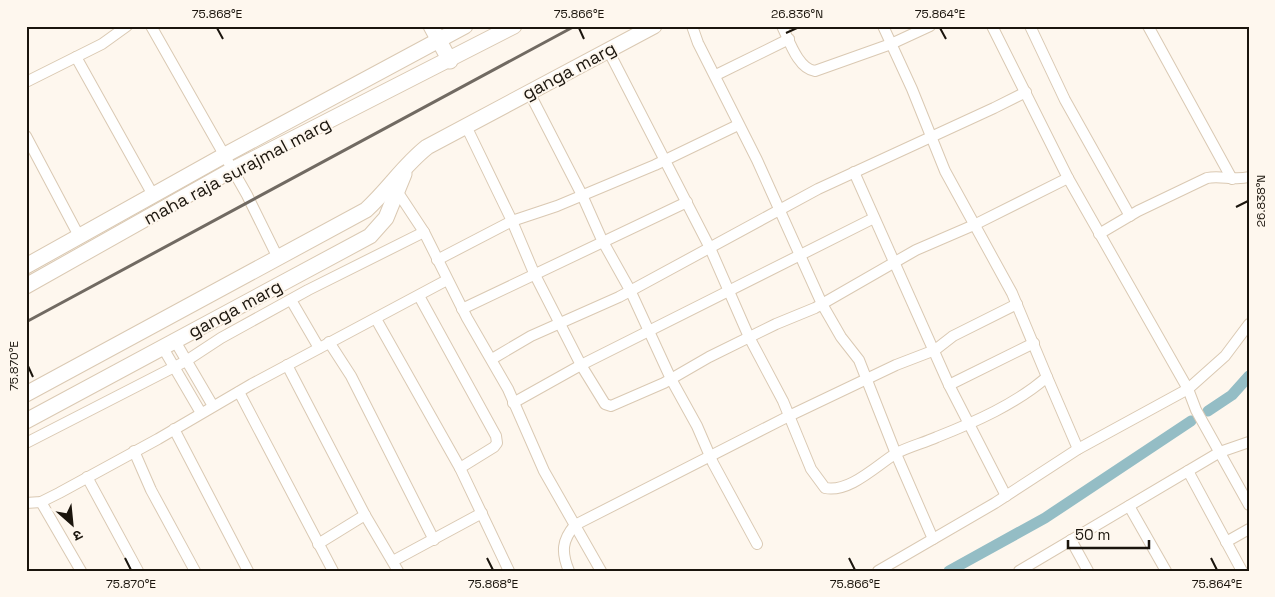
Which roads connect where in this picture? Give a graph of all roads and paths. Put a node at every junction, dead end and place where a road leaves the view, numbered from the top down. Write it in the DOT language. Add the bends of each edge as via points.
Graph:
graph roads {
  1 [pos="127,26"];
  2 [pos="151,26"];
  3 [pos="514,26"];
  4 [pos="654,26"];
  5 [pos="692,26"];
  6 [pos="782,26"];
  7 [pos="883,26"];
  8 [pos="930,26"];
  9 [pos="992,26"];
  10 [pos="1030,26"];
  11 [pos="1148,26"];
  12 [pos="457,28"];
  13 [pos="435,30"];
  14 [pos="788,39"];
  15 [pos="891,44"];
  16 [pos="608,50"];
  17 [pos="466,53"];
  18 [pos="76,57"];
  19 [pos="450,61"];
  20 [pos="716,75"];
  21 [pos="26,82"];
  22 [pos="529,92"];
  23 [pos="1026,92"];
  24 [pos="738,125"];
  25 [pos="466,126"];
  26 [pos="26,136"];
  27 [pos="932,137"];
  28 [pos="225,155"];
  29 [pos="666,159"];
  30 [pos="232,170"];
  31 [pos="854,172"];
  32 [pos="1249,177"];
  33 [pos="1068,178"];
  34 [pos="1232,179"];
  35 [pos="394,188"];
  36 [pos="153,195"];
  37 [pos="582,195"];
  38 [pos="687,202"];
  39 [pos="778,210"];
  40 [pos="1130,216"];
  41 [pos="874,218"];
  42 [pos="512,221"];
  43 [pos="974,226"];
  44 [pos="424,232"];
  45 [pos="1099,234"];
  46 [pos="79,236"];
  47 [pos="603,242"];
  48 [pos="710,248"];
  49 [pos="800,256"];
  50 [pos="278,258"];
  51 [pos="437,260"];
  52 [pos="895,262"];
  53 [pos="26,266"];
  54 [pos="534,273"];
  55 [pos="447,280"];
  56 [pos="26,286"];
  57 [pos="630,290"];
  58 [pos="728,291"];
  59 [pos="419,296"];
  60 [pos="292,300"];
  61 [pos="822,304"];
  62 [pos="1017,304"];
  63 [pos="462,309"];
  64 [pos="376,319"];
  65 [pos="559,324"];
  66 [pos="1249,324"];
  67 [pos="649,331"];
  68 [pos="749,337"];
  69 [pos="330,342"];
  70 [pos="1034,343"];
  71 [pos="169,345"];
  72 [pos="319,348"];
  73 [pos="936,350"];
  74 [pos="492,359"];
  75 [pos="186,361"];
  76 [pos="581,365"];
  77 [pos="287,366"];
  78 [pos="174,368"];
  79 [pos="1047,377"];
  80 [pos="671,379"];
  81 [pos="868,380"];
  82 [pos="949,385"];
  83 [pos="1188,389"];
  84 [pos="239,392"];
  85 [pos="26,394"];
  86 [pos="513,403"];
  87 [pos="213,406"];
  88 [pos="201,413"];
  89 [pos="789,416"];
  90 [pos="26,421"];
  91 [pos="969,424"];
  92 [pos="174,429"];
  93 [pos="1249,442"];
  94 [pos="26,443"];
  95 [pos="1078,449"];
  96 [pos="134,451"];
  97 [pos="1220,452"];
  98 [pos="896,454"];
  99 [pos="711,458"];
  100 [pos="460,468"];
  101 [pos="1188,471"];
  102 [pos="86,477"];
  103 [pos="1006,496"];
  104 [pos="26,502"];
  105 [pos="41,502"];
  106 [pos="1249,505"];
  107 [pos="1129,506"];
  108 [pos="482,513"];
  109 [pos="365,514"];
  110 [pos="575,525"];
  111 [pos="1249,528"];
  112 [pos="933,539"];
  113 [pos="434,540"];
  114 [pos="1071,540"];
  115 [pos="1226,542"];
  116 [pos="318,544"];
  117 [pos="757,544"];
  118 [pos="395,566"];
  119 [pos="81,571"];
  120 [pos="138,571"];
  121 [pos="195,571"];
  122 [pos="248,571"];
  123 [pos="333,571"];
  124 [pos="509,571"];
  125 [pos="569,571"];
  126 [pos="601,571"];
  127 [pos="878,571"];
  128 [pos="1020,571"];
  129 [pos="1088,571"];
  130 [pos="1166,571"];
  131 [pos="1242,571"];
  1 -- 18 [label="street"];
  2 -- 28 [label="street"];
  3 -- 17 [label="street, maha raja surajmal marg"];
  4 -- 16 [label="street, ganga marg"];
  5 -- 20 [label="street"];
  6 -- 14 [label="street"];
  7 -- 15 [label="street"];
  8 -- 15 [label="street"];
  9 -- 23 [label="street"];
  10 -- 40 [label="street" via="1077,124"];
  11 -- 34 [label="street"];
  12 -- 13 [label="street, maha raja surajmal marg"];
  12 -- 17 [label="street"];
  13 -- 19 [label="street"];
  13 -- 28 [label="street, maha raja surajmal marg"];
  14 -- 15 [label="street" via="803,66 815,71"];
  14 -- 20 [label="street"];
  15 -- 27 [label="street"];
  16 -- 22 [label="street, ganga marg"];
  16 -- 29 [label="street"];
  17 -- 19 [label="street, maha raja surajmal marg"];
  18 -- 21 [label="street"];
  18 -- 36 [label="street"];
  19 -- 30 [label="street, maha raja surajmal marg"];
  20 -- 24 [label="street"];
  22 -- 25 [label="street, ganga marg"];
  22 -- 37 [label="street"];
  23 -- 27 [label="street"];
  23 -- 33 [label="street"];
  24 -- 29 [label="street"];
  24 -- 39 [label="street"];
  25 -- 35 [label="street, ganga marg" via="427,147 407,163"];
  25 -- 42 [label="street"];
  26 -- 46 [label="street"];
  27 -- 31 [label="street"];
  27 -- 43 [label="street" via="945,171"];
  28 -- 30 [label="street"];
  28 -- 36 [label="street, maha raja surajmal marg"];
  29 -- 37 [label="street"];
  29 -- 38 [label="street"];
  30 -- 50 [label="street"];
  30 -- 56 [label="street, maha raja surajmal marg"];
  31 -- 39 [label="street"];
  31 -- 41 [label="street"];
  32 -- 34 [label="street"];
  33 -- 43 [label="street"];
  33 -- 45 [label="street"];
  34 -- 40 [label="street" via="1207,178"];
  35 -- 44 [label="street"];
  35 -- 50 [label="street, ganga marg" via="366,210"];
  35 -- 71 [label="street, ganga marg" via="386,218 370,236"];
  36 -- 46 [label="street, maha raja surajmal marg"];
  37 -- 42 [label="street"];
  37 -- 47 [label="street"];
  38 -- 47 [label="street"];
  38 -- 48 [label="street"];
  39 -- 48 [label="street"];
  39 -- 49 [label="street"];
  40 -- 45 [label="street"];
  41 -- 49 [label="street"];
  41 -- 52 [label="street"];
  42 -- 51 [label="street"];
  42 -- 54 [label="street"];
  43 -- 52 [label="street"];
  43 -- 62 [label="street"];
  44 -- 51 [label="street"];
  44 -- 60 [label="street"];
  45 -- 83 [label="street"];
  46 -- 53 [label="street, maha raja surajmal marg"];
  47 -- 54 [label="street"];
  47 -- 57 [label="street"];
  48 -- 57 [label="street"];
  48 -- 58 [label="street"];
  49 -- 58 [label="street"];
  49 -- 61 [label="street"];
  50 -- 85 [label="street, ganga marg"];
  51 -- 55 [label="street"];
  52 -- 61 [label="street"];
  52 -- 73 [label="street"];
  54 -- 63 [label="street"];
  54 -- 65 [label="street"];
  55 -- 59 [label="street"];
  55 -- 63 [label="street"];
  57 -- 65 [label="street"];
  57 -- 67 [label="street"];
  58 -- 67 [label="street"];
  58 -- 68 [label="street"];
  59 -- 64 [label="street"];
  59 -- 100 [label="street" via="496,436 494,447"];
  60 -- 72 [label="street"];
  60 -- 75 [label="street"];
  61 -- 68 [label="street"];
  61 -- 81 [label="street" via="859,360"];
  62 -- 70 [label="street"];
  62 -- 73 [label="street" via="952,336"];
  63 -- 74 [label="street"];
  64 -- 69 [label="street"];
  64 -- 100 [label="street"];
  65 -- 74 [label="street"];
  65 -- 76 [label="street"];
  66 -- 83 [label="street" via="1224,356"];
  67 -- 76 [label="street"];
  67 -- 80 [label="street"];
  68 -- 80 [label="street"];
  68 -- 89 [label="street"];
  69 -- 72 [label="street"];
  69 -- 113 [label="street" via="351,376"];
  70 -- 79 [label="street"];
  70 -- 82 [label="street"];
  71 -- 75 [label="street"];
  71 -- 78 [label="street"];
  71 -- 90 [label="street, ganga marg"];
  72 -- 77 [label="street"];
  73 -- 81 [label="street"];
  73 -- 82 [label="street"];
  74 -- 86 [label="street"];
  75 -- 78 [label="street"];
  75 -- 87 [label="street"];
  76 -- 80 [label="street" via="605,404 611,406"];
  76 -- 86 [label="street"];
  77 -- 84 [label="street"];
  77 -- 109 [label="street"];
  78 -- 88 [label="street"];
  78 -- 94 [label="street"];
  79 -- 91 [label="street" via="1032,390"];
  79 -- 95 [label="street"];
  80 -- 99 [label="street"];
  81 -- 89 [label="street"];
  81 -- 98 [label="street"];
  82 -- 91 [label="street"];
  83 -- 95 [label="street"];
  83 -- 97 [label="street"];
  84 -- 87 [label="street"];
  84 -- 116 [label="street"];
  86 -- 110 [label="street" via="544,471"];
  87 -- 88 [label="street"];
  88 -- 92 [label="street"];
  89 -- 98 [label="street" via="811,469 825,488 832,490 870,474"];
  89 -- 99 [label="street"];
  91 -- 98 [label="street"];
  91 -- 103 [label="street"];
  92 -- 96 [label="street"];
  92 -- 122 [label="street"];
  93 -- 97 [label="street"];
  95 -- 103 [label="street"];
  96 -- 102 [label="street"];
  96 -- 121 [label="street" via="151,490"];
  97 -- 101 [label="street"];
  97 -- 106 [label="street"];
  98 -- 112 [label="street"];
  99 -- 110 [label="street"];
  99 -- 117 [label="street"];
  100 -- 108 [label="street"];
  101 -- 107 [label="street"];
  101 -- 115 [label="street"];
  102 -- 105 [label="street"];
  102 -- 120 [label="street"];
  103 -- 112 [label="street"];
  104 -- 105 [label="street"];
  105 -- 119 [label="street"];
  107 -- 114 [label="street"];
  107 -- 130 [label="street"];
  108 -- 113 [label="street"];
  108 -- 124 [label="street"];
  109 -- 116 [label="street"];
  109 -- 118 [label="street"];
  110 -- 125 [label="street" via="563,544"];
  110 -- 126 [label="street"];
  111 -- 115 [label="street"];
  112 -- 127 [label="street"];
  113 -- 118 [label="street"];
  114 -- 128 [label="street"];
  114 -- 129 [label="street"];
  115 -- 131 [label="street"];
  116 -- 123 [label="street"];
}
